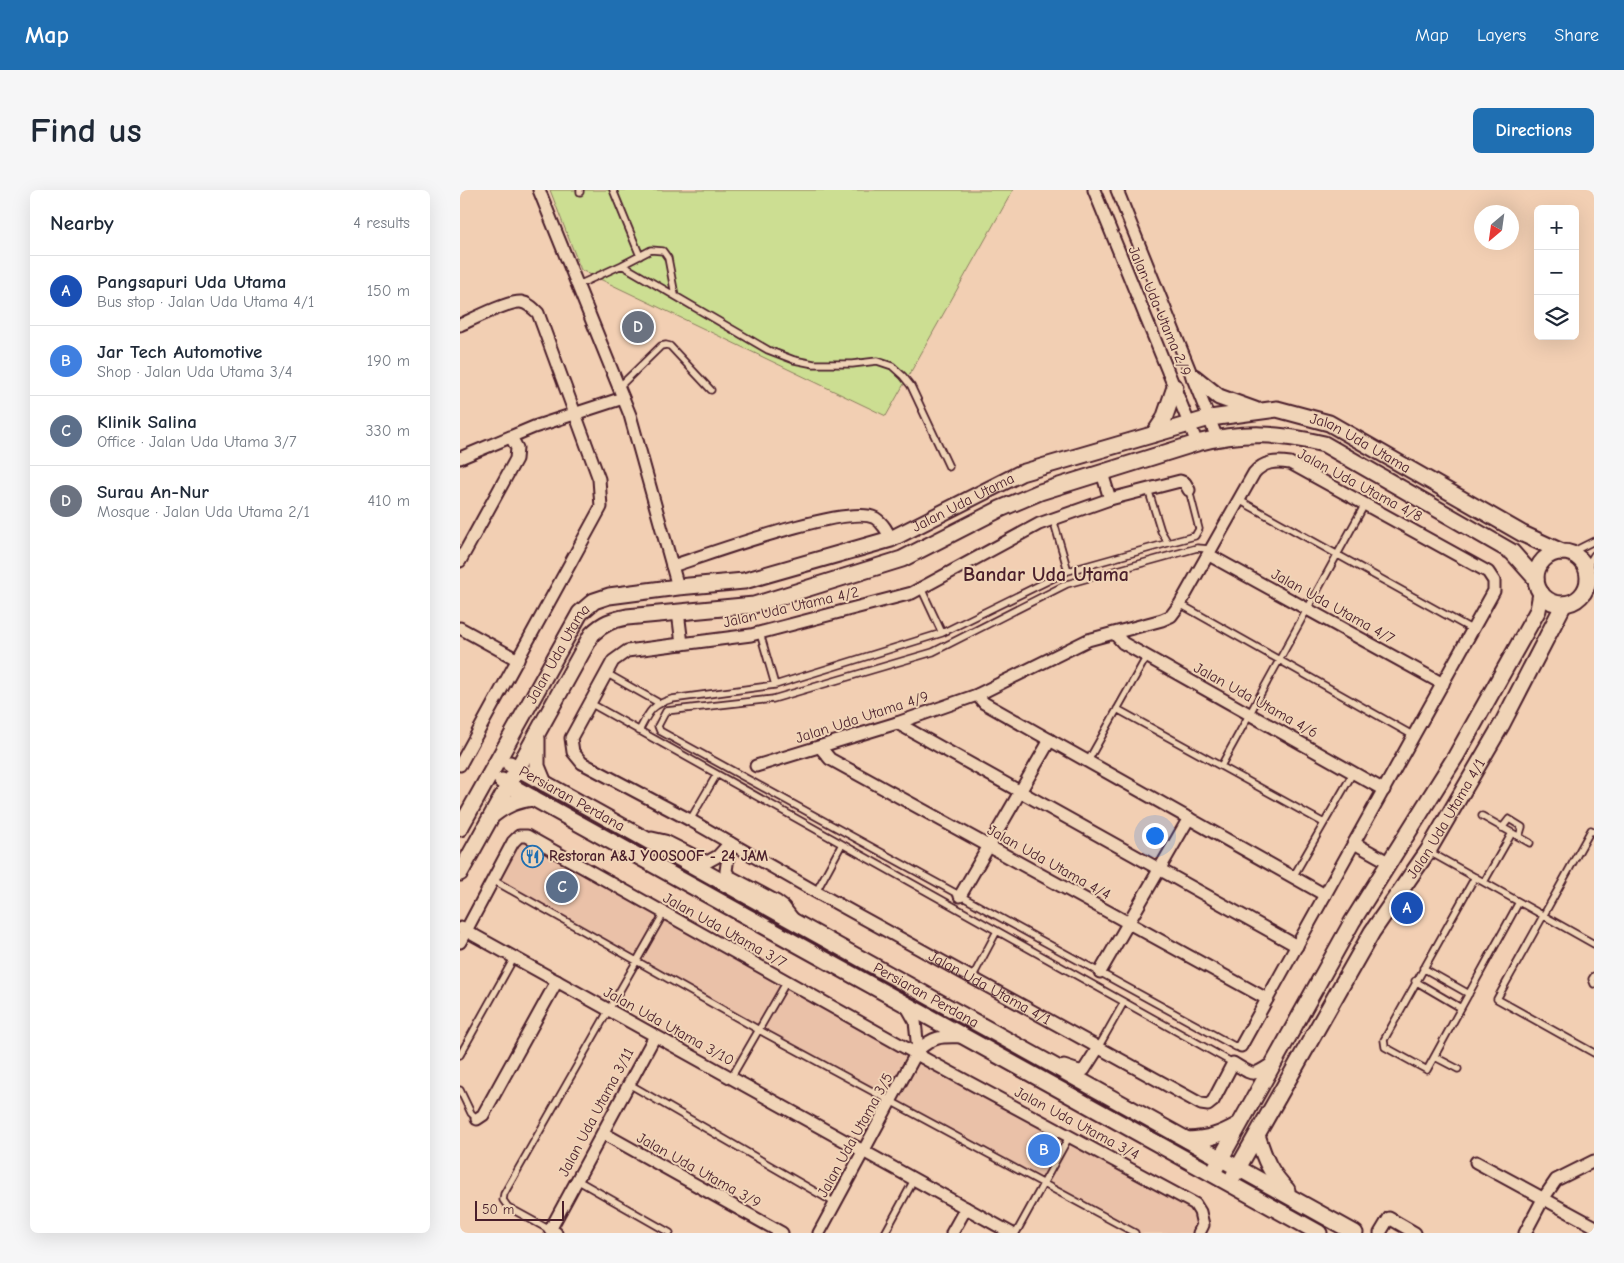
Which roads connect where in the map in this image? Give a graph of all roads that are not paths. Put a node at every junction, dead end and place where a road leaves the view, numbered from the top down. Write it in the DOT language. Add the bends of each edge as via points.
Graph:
graph roads {
  1 [pos="539,190"];
  2 [pos="613,190"];
  3 [pos="1094,190"];
  4 [pos="1117,190"];
  5 [pos="640,256"];
  6 [pos="622,265"];
  7 [pos="578,285"];
  8 [pos="675,295"];
  9 [pos="460,325"];
  10 [pos="1194,377"];
  11 [pos="1175,387"];
  12 [pos="712,390"];
  13 [pos="621,393"];
  14 [pos="1260,412"];
  15 [pos="575,414"];
  16 [pos="1210,418"];
  17 [pos="1191,424"];
  18 [pos="1154,434"];
  19 [pos="511,437"];
  20 [pos="1217,438"];
  21 [pos="1197,443"];
  22 [pos="460,458"];
  23 [pos="949,467"];
  24 [pos="1102,473"];
  25 [pos="1148,489"];
  26 [pos="1189,490"];
  27 [pos="1110,499"];
  28 [pos="1238,500"];
  29 [pos="1365,504"];
  30 [pos="1053,519"];
  31 [pos="891,539"];
  32 [pos="1594,541"];
  33 [pos="1168,543"];
  34 [pos="1210,552"];
  35 [pos="1566,553"];
  36 [pos="1337,555"];
  37 [pos="460,561"];
  38 [pos="672,566"];
  39 [pos="1068,571"];
  40 [pos="1590,573"];
  41 [pos="1539,586"];
  42 [pos="678,587"];
  43 [pos="921,588"];
  44 [pos="1570,602"];
  45 [pos="1594,602"];
  46 [pos="1180,604"];
  47 [pos="1307,609"];
  48 [pos="678,612"];
  49 [pos="460,628"];
  50 [pos="1473,630"];
  51 [pos="760,633"];
  52 [pos="942,633"];
  53 [pos="1115,634"];
  54 [pos="682,644"];
  55 [pos="1147,656"];
  56 [pos="518,660"];
  57 [pos="1279,660"];
  58 [pos="606,673"];
  59 [pos="1443,684"];
  60 [pos="775,685"];
  61 [pos="977,695"];
  62 [pos="590,703"];
  63 [pos="659,703"];
  64 [pos="1117,709"];
  65 [pos="1249,714"];
  66 [pos="897,723"];
  67 [pos="639,731"];
  68 [pos="537,734"];
  69 [pos="1414,736"];
  70 [pos="1050,740"];
  71 [pos="820,747"];
  72 [pos="499,758"];
  73 [pos="1088,761"];
  74 [pos="460,765"];
  75 [pos="756,766"];
  76 [pos="1221,766"];
  77 [pos="518,768"];
  78 [pos="1353,772"];
  79 [pos="490,774"];
  80 [pos="717,774"];
  81 [pos="544,783"];
  82 [pos="509,784"];
  83 [pos="1384,790"];
  84 [pos="1020,792"];
  85 [pos="533,798"];
  86 [pos="491,816"];
  87 [pos="1482,816"];
  88 [pos="1188,818"];
  89 [pos="690,820"];
  90 [pos="1324,823"];
  91 [pos="460,828"];
  92 [pos="1502,828"];
  93 [pos="1594,832"];
  94 [pos="1512,833"];
  95 [pos="636,834"];
  96 [pos="1518,837"];
  97 [pos="730,843"];
  98 [pos="1354,843"];
  99 [pos="1530,843"];
  100 [pos="842,844"];
  101 [pos="988,846"];
  102 [pos="1428,851"];
  103 [pos="1390,863"];
  104 [pos="1159,869"];
  105 [pos="460,873"];
  106 [pos="1293,877"];
  107 [pos="1475,877"];
  108 [pos="493,880"];
  109 [pos="1484,882"];
  110 [pos="816,892"];
  111 [pos="1325,895"];
  112 [pos="960,896"];
  113 [pos="1519,902"];
  114 [pos="664,913"];
  115 [pos="1544,916"];
  116 [pos="796,923"];
  117 [pos="1128,923"];
  118 [pos="463,929"];
  119 [pos="997,931"];
  120 [pos="460,942"];
  121 [pos="1594,944"];
  122 [pos="1297,946"];
  123 [pos="514,958"];
  124 [pos="637,960"];
  125 [pos="1423,968"];
  126 [pos="1100,972"];
  127 [pos="1594,976"];
  128 [pos="972,978"];
  129 [pos="557,981"];
  130 [pos="787,981"];
  131 [pos="1416,981"];
  132 [pos="1594,984"];
  133 [pos="1469,994"];
  134 [pos="1267,999"];
  135 [pos="1124,1002"];
  136 [pos="906,1004"];
  137 [pos="1462,1008"];
  138 [pos="609,1010"];
  139 [pos="759,1030"];
  140 [pos="655,1036"];
  141 [pos="967,1037"];
  142 [pos="1241,1046"];
  143 [pos="1098,1048"];
  144 [pos="917,1052"];
  145 [pos="1594,1053"];
  146 [pos="460,1055"];
  147 [pos="1435,1056"];
  148 [pos="1038,1057"];
  149 [pos="1233,1063"];
  150 [pos="1274,1063"];
  151 [pos="1458,1069"];
  152 [pos="731,1078"];
  153 [pos="628,1084"];
  154 [pos="460,1090"];
  155 [pos="890,1102"];
  156 [pos="477,1119"];
  157 [pos="1239,1125"];
  158 [pos="603,1132"];
  159 [pos="1257,1135"];
  160 [pos="1069,1137"];
  161 [pos="1188,1140"];
  162 [pos="863,1151"];
  163 [pos="1220,1158"];
  164 [pos="1594,1161"];
  165 [pos="1476,1162"];
  166 [pos="1238,1168"];
  167 [pos="1212,1173"];
  168 [pos="577,1180"];
  169 [pos="914,1180"];
  170 [pos="1230,1183"];
  171 [pos="1043,1184"];
  172 [pos="1543,1198"];
  173 [pos="1296,1200"];
  174 [pos="835,1203"];
  175 [pos="966,1208"];
  176 [pos="1594,1226"];
  177 [pos="553,1231"];
  178 [pos="670,1233"];
  179 [pos="782,1233"];
  180 [pos="819,1233"];
  181 [pos="885,1233"];
  182 [pos="952,1233"];
  183 [pos="1011,1233"];
  184 [pos="1016,1233"];
  185 [pos="1135,1233"];
  186 [pos="1199,1233"];
  187 [pos="1319,1233"];
  188 [pos="1355,1233"];
  189 [pos="1380,1233"];
  190 [pos="1415,1233"];
  191 [pos="1525,1233"];
  1 -- 7 [label="street"];
  2 -- 5 [label="lane"];
  3 -- 11 [label="street, Jalan Uda Utama 2/9"];
  4 -- 10 [label="street, Jalan Uda Utama 2/9"];
  5 -- 6 [label="lane"];
  5 -- 8 [label="lane" via="651,250 663,251 668,258"];
  6 -- 7 [label="lane"];
  6 -- 8 [label="lane"];
  7 -- 13 [label="street"];
  8 -- 23 [label="lane" via="768,350 794,360 814,364 877,361 892,366 911,386"];
  9 -- 15 [label="street" via="511,304 521,302 532,306 538,312"];
  10 -- 14 [label="street" via="1219,397"];
  10 -- 16 [label="street, Jalan Uda Utama 2/9"];
  11 -- 17 [label="street, Jalan Uda Utama 2/9"];
  11 -- 18 [label="street" via="1167,413"];
  12 -- 13 [label="lane" via="666,344"];
  13 -- 15 [label="street"];
  13 -- 38 [label="street"];
  14 -- 16 [label="street, Jalan Uda Utama"];
  14 -- 35 [label="street, Jalan Uda Utama" via="1277,409 1329,423 1523,534"];
  15 -- 19 [label="street"];
  15 -- 56 [label="street" via="599,479 601,507"];
  16 -- 17 [label="street, Jalan Uda Utama"];
  16 -- 20 [label="street, Jalan Uda Utama 2/9"];
  17 -- 18 [label="street, Jalan Uda Utama"];
  17 -- 21 [label="street, Jalan Uda Utama 2/9"];
  18 -- 31 [label="street, Jalan Uda Utama" via="1021,473"];
  19 -- 22 [label="street"];
  19 -- 37 [label="street" via="517,448 516,459"];
  20 -- 21 [label="street, Jalan Uda Utama"];
  20 -- 41 [label="street, Jalan Uda Utama" via="1256,433 1294,436 1324,444 1512,552"];
  21 -- 24 [label="street, Jalan Uda Utama"];
  24 -- 27 [label="street"];
  24 -- 48 [label="street, Jalan Uda Utama" via="1040,492 1000,509 902,559 754,605"];
  25 -- 26 [label="street, Jalan Uda Utama 4/2" via="1180,481"];
  25 -- 27 [label="street, Jalan Uda Utama 4/2"];
  25 -- 33 [label="lane" via="1160,531"];
  26 -- 33 [label="lane" via="1199,529 1195,536"];
  27 -- 30 [label="street, Jalan Uda Utama 4/2"];
  28 -- 29 [label="street, Jalan Uda Utama 4/8" via="1259,467 1279,462 1290,463"];
  28 -- 34 [label="street, Jalan Uda Utama 4/8"];
  28 -- 36 [label="lane"];
  29 -- 36 [label="lane"];
  29 -- 50 [label="street, Jalan Uda Utama 4/8" via="1488,572 1494,581 1494,591"];
  30 -- 39 [label="lane"];
  30 -- 43 [label="street, Jalan Uda Utama 4/2"];
  31 -- 38 [label="street" via="885,526 874,518 854,515 795,526"];
  31 -- 42 [label="street, Jalan Uda Utama" via="744,581"];
  32 -- 35 [label="lane"];
  33 -- 39 [label="lane"];
  34 -- 46 [label="street, Jalan Uda Utama 4/8"];
  34 -- 47 [label="street, Jalan Uda Utama 4/7"];
  34 -- 112 [label="lane" via="1197,548 1067,584 933,652 773,699 666,711 658,726 660,731"];
  35 -- 40 [label="street" via="1582,562"];
  35 -- 41 [label="street" via="1554,553 1540,563 1537,571"];
  36 -- 47 [label="lane"];
  36 -- 50 [label="lane"];
  38 -- 42 [label="street"];
  39 -- 52 [label="lane"];
  40 -- 44 [label="street" via="1582,594"];
  41 -- 44 [label="street" via="1547,599 1555,603"];
  41 -- 103 [label="street, Jalan Uda Utama 4/1" via="1538,610 1456,756"];
  42 -- 72 [label="street, Jalan Uda Utama" via="609,596 594,601 580,613"];
  43 -- 51 [label="street, Jalan Uda Utama 4/2"];
  43 -- 52 [label="lane"];
  44 -- 45 [label="street"];
  44 -- 102 [label="street, Jalan Uda Utama 4/1"];
  46 -- 53 [label="street, Jalan Uda Utama 4/8" via="1162,620"];
  46 -- 57 [label="lane"];
  47 -- 57 [label="lane"];
  47 -- 59 [label="street, Jalan Uda Utama 4/7"];
  48 -- 54 [label="street"];
  48 -- 68 [label="street, Jalan Uda Utama" via="610,620 600,626 592,634"];
  49 -- 56 [label="street"];
  50 -- 59 [label="street"];
  51 -- 54 [label="street, Jalan Uda Utama 4/2"];
  51 -- 60 [label="lane"];
  52 -- 60 [label="lane"];
  53 -- 55 [label="street, Jalan Uda Utama 4/6"];
  53 -- 61 [label="street, Jalan Uda Utama 4/9" via="1088,640"];
  54 -- 58 [label="street, Jalan Uda Utama 4/2" via="627,651 613,661"];
  55 -- 64 [label="lane"];
  55 -- 65 [label="street, Jalan Uda Utama 4/6"];
  56 -- 74 [label="street"];
  57 -- 65 [label="lane"];
  57 -- 69 [label="lane"];
  58 -- 62 [label="street, Jalan Uda Utama 4/2"];
  58 -- 63 [label="lane"];
  59 -- 69 [label="street"];
  60 -- 63 [label="lane"];
  61 -- 66 [label="street, Jalan Uda Utama 4/9"];
  61 -- 70 [label="street" via="984,703"];
  62 -- 67 [label="lane"];
  62 -- 89 [label="street, Jalan Uda Utama 4/2" via="571,738 573,752 582,763"];
  63 -- 67 [label="lane" via="648,713"];
  64 -- 73 [label="lane"];
  64 -- 76 [label="lane"];
  65 -- 76 [label="lane"];
  65 -- 78 [label="street, Jalan Uda Utama 4/6"];
  66 -- 71 [label="street, Jalan Uda Utama 4/9"];
  66 -- 84 [label="street"];
  67 -- 80 [label="lane"];
  68 -- 77 [label="street, Jalan Uda Utama"];
  68 -- 81 [label="street" via="537,766"];
  69 -- 83 [label="street"];
  70 -- 73 [label="street"];
  70 -- 84 [label="street"];
  71 -- 75 [label="street, Jalan Uda Utama 4/9"];
  71 -- 101 [label="street, Jalan Uda Utama 4/4" via="830,759"];
  72 -- 77 [label="street, Persiaran Perdana"];
  72 -- 79 [label="street, Jalan Uda Utama"];
  73 -- 88 [label="street"];
  76 -- 90 [label="lane"];
  77 -- 81 [label="street, Persiaran Perdana"];
  77 -- 82 [label="street, Jalan Uda Utama"];
  78 -- 83 [label="street, Jalan Uda Utama 4/6"];
  78 -- 90 [label="lane"];
  79 -- 82 [label="street, Persiaran Perdana"];
  79 -- 91 [label="street, Jalan Uda Utama"];
  80 -- 89 [label="lane"];
  80 -- 100 [label="lane"];
  81 -- 95 [label="street, Persiaran Perdana"];
  82 -- 85 [label="street, Persiaran Perdana"];
  82 -- 86 [label="street, Jalan Uda Utama"];
  83 -- 98 [label="street"];
  84 -- 101 [label="street"];
  84 -- 104 [label="street"];
  85 -- 86 [label="street" via="505,805"];
  85 -- 136 [label="street, Persiaran Perdana"];
  86 -- 105 [label="street, Jalan Uda Utama"];
  87 -- 92 [label="lane"];
  88 -- 104 [label="street"];
  88 -- 106 [label="street"];
  89 -- 97 [label="street, Jalan Uda Utama 4/1"];
  90 -- 106 [label="lane"];
  92 -- 94 [label="lane"];
  92 -- 96 [label="lane" via="1509,819 1522,827"];
  93 -- 115 [label="lane" via="1592,830"];
  94 -- 96 [label="lane"];
  94 -- 109 [label="lane"];
  95 -- 97 [label="street" via="665,841 707,862"];
  95 -- 116 [label="street, Persiaran Perdana"];
  96 -- 99 [label="lane"];
  97 -- 110 [label="street, Jalan Uda Utama 4/1"];
  97 -- 116 [label="street" via="726,871 729,876 784,907"];
  98 -- 103 [label="street"];
  98 -- 111 [label="street"];
  100 -- 110 [label="lane"];
  100 -- 119 [label="lane"];
  101 -- 112 [label="street"];
  101 -- 117 [label="street, Jalan Uda Utama 4/4"];
  102 -- 107 [label="lane"];
  102 -- 159 [label="street, Jalan Uda Utama 4/1" via="1372,932"];
  103 -- 150 [label="street, Jalan Uda Utama 4/1" via="1352,922"];
  104 -- 117 [label="street"];
  104 -- 122 [label="street"];
  106 -- 111 [label="street"];
  107 -- 109 [label="lane"];
  107 -- 125 [label="lane"];
  108 -- 114 [label="street, Jalan Uda Utama 3/7" via="513,842 519,836 527,836"];
  108 -- 118 [label="street"];
  108 -- 124 [label="lane"];
  109 -- 113 [label="lane"];
  110 -- 128 [label="street, Jalan Uda Utama 4/1"];
  111 -- 122 [label="street"];
  112 -- 126 [label="lane"];
  113 -- 115 [label="lane"];
  113 -- 133 [label="lane"];
  114 -- 124 [label="lane"];
  114 -- 130 [label="street, Jalan Uda Utama 3/7"];
  115 -- 121 [label="lane"];
  115 -- 145 [label="lane" via="1497,999"];
  116 -- 148 [label="street, Persiaran Perdana"];
  117 -- 126 [label="street"];
  117 -- 134 [label="street, Jalan Uda Utama 4/4"];
  118 -- 120 [label="street"];
  118 -- 123 [label="street, Jalan Uda Utama 3/10"];
  119 -- 128 [label="lane"];
  119 -- 135 [label="lane"];
  122 -- 134 [label="street"];
  123 -- 129 [label="street, Jalan Uda Utama 3/10"];
  123 -- 146 [label="lane"];
  124 -- 138 [label="lane"];
  124 -- 139 [label="lane"];
  125 -- 131 [label="lane"];
  125 -- 133 [label="lane"];
  126 -- 142 [label="lane" via="1236,1047"];
  127 -- 132 [label="lane"];
  128 -- 143 [label="street, Jalan Uda Utama 4/1"];
  129 -- 138 [label="street, Jalan Uda Utama 3/10"];
  129 -- 156 [label="street" via="483,1114"];
  130 -- 139 [label="lane"];
  130 -- 144 [label="street, Jalan Uda Utama 3/7"];
  131 -- 137 [label="lane"];
  131 -- 147 [label="lane" via="1384,1040 1385,1047 1427,1070"];
  133 -- 137 [label="lane"];
  134 -- 142 [label="street"];
  135 -- 143 [label="lane"];
  135 -- 149 [label="lane"];
  136 -- 141 [label="street, Persiaran Perdana"];
  136 -- 144 [label="street" via="915,1021"];
  137 -- 147 [label="lane"];
  138 -- 140 [label="street, Jalan Uda Utama 3/10"];
  138 -- 177 [label="lane" via="504,1194 503,1200 508,1207"];
  139 -- 152 [label="lane"];
  139 -- 155 [label="lane"];
  140 -- 152 [label="street, Jalan Uda Utama 3/10"];
  140 -- 153 [label="street, Jalan Uda Utama 3/11"];
  141 -- 144 [label="street" via="930,1040"];
  141 -- 167 [label="street, Persiaran Perdana"];
  143 -- 148 [label="street" via="1084,1070 1079,1071"];
  143 -- 149 [label="street, Jalan Uda Utama 4/1" via="1205,1106 1213,1101"];
  144 -- 155 [label="street, Jalan Uda Utama 3/5"];
  144 -- 160 [label="street, Jalan Uda Utama 3/4"];
  147 -- 151 [label="lane"];
  148 -- 161 [label="street, Persiaran Perdana"];
  149 -- 150 [label="street" via="1253,1074"];
  150 -- 157 [label="street, Jalan Uda Utama 4/1"];
  152 -- 162 [label="street, Jalan Uda Utama 3/10"];
  153 -- 158 [label="street, Jalan Uda Utama 3/11"];
  153 -- 174 [label="lane"];
  154 -- 156 [label="lane"];
  155 -- 162 [label="street, Jalan Uda Utama 3/5"];
  155 -- 171 [label="lane"];
  157 -- 161 [label="street" via="1206,1139"];
  157 -- 163 [label="street, Jalan Uda Utama 4/1"];
  158 -- 168 [label="street, Jalan Uda Utama 3/11"];
  158 -- 179 [label="street, Jalan Uda Utama 3/9"];
  159 -- 166 [label="street, Jalan Uda Utama 4/1"];
  159 -- 173 [label="street" via="1274,1176"];
  160 -- 171 [label="lane"];
  160 -- 186 [label="street, Jalan Uda Utama 3/4" via="1195,1204 1204,1225"];
  161 -- 163 [label="street, Persiaran Perdana"];
  162 -- 169 [label="street, Jalan Uda Utama 3/10"];
  162 -- 174 [label="street, Jalan Uda Utama 3/5"];
  163 -- 166 [label="street, Persiaran Perdana"];
  163 -- 167 [label="street, Jalan Uda Utama 4/1"];
  164 -- 172 [label="street" via="1556,1180"];
  165 -- 172 [label="street"];
  166 -- 170 [label="street, Jalan Uda Utama 4/1"];
  166 -- 173 [label="street, Persiaran Perdana"];
  167 -- 170 [label="street, Persiaran Perdana"];
  168 -- 177 [label="street, Jalan Uda Utama 3/11"];
  168 -- 178 [label="lane"];
  169 -- 175 [label="street, Jalan Uda Utama 3/10"];
  169 -- 181 [label="lane"];
  170 -- 187 [label="street, Persiaran Perdana"];
  171 -- 184 [label="lane"];
  171 -- 185 [label="lane"];
  172 -- 176 [label="street"];
  172 -- 191 [label="street"];
  173 -- 188 [label="street, Persiaran Perdana"];
  174 -- 180 [label="street, Jalan Uda Utama 3/5"];
  175 -- 182 [label="street"];
  175 -- 183 [label="street, Jalan Uda Utama 3/10"];
  189 -- 190 [label="street" via="1389,1218"];
}
